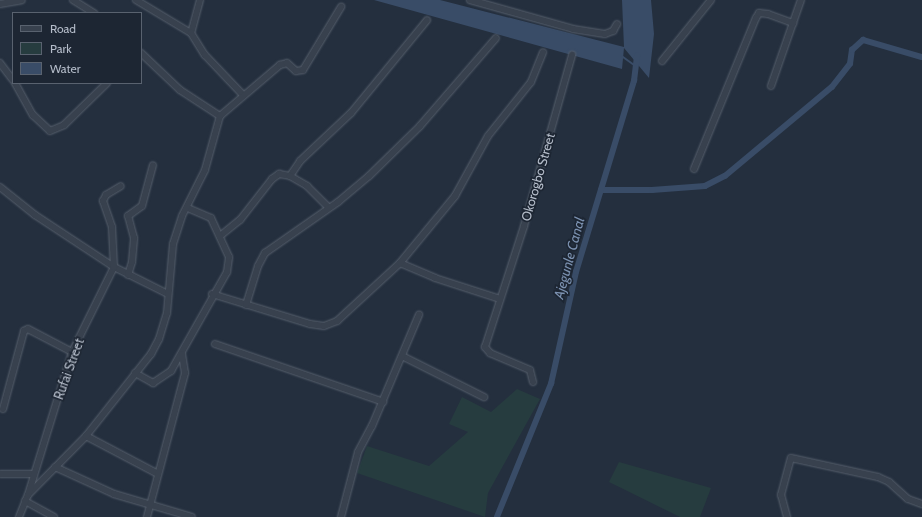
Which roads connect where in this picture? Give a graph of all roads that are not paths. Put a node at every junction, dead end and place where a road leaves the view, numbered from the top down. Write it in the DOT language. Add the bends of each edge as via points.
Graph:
graph roads {
  1 [pos="22,0"];
  2 [pos="73,0"];
  3 [pos="136,0"];
  4 [pos="200,0"];
  5 [pos="470,0"];
  6 [pos="711,0"];
  7 [pos="801,0"];
  8 [pos="0,4"];
  9 [pos="341,7"];
  10 [pos="92,12"];
  11 [pos="427,20"];
  12 [pos="793,23"];
  13 [pos="617,24"];
  14 [pos="191,33"];
  15 [pos="496,38"];
  16 [pos="543,52"];
  17 [pos="142,55"];
  18 [pos="572,55"];
  19 [pos="662,61"];
  20 [pos="0,63"];
  21 [pos="12,79"];
  22 [pos="15,84"];
  23 [pos="106,84"];
  24 [pos="771,86"];
  25 [pos="243,95"];
  26 [pos="220,116"];
  27 [pos="153,165"];
  28 [pos="694,169"];
  29 [pos="290,176"];
  30 [pos="121,186"];
  31 [pos="0,187"];
  32 [pos="328,207"];
  33 [pos="187,208"];
  34 [pos="220,236"];
  35 [pos="400,263"];
  36 [pos="114,267"];
  37 [pos="128,275"];
  38 [pos="168,294"];
  39 [pos="212,294"];
  40 [pos="500,299"];
  41 [pos="246,305"];
  42 [pos="419,315"];
  43 [pos="215,344"];
  44 [pos="72,352"];
  45 [pos="182,354"];
  46 [pos="402,356"];
  47 [pos="135,373"];
  48 [pos="533,382"];
  49 [pos="484,397"];
  50 [pos="383,402"];
  51 [pos="3,409"];
  52 [pos="86,436"];
  53 [pos="55,467"];
  54 [pos="0,474"];
  55 [pos="33,474"];
  56 [pos="158,474"];
  57 [pos="27,498"];
  58 [pos="922,504"];
  59 [pos="149,505"];
  60 [pos="343,516"];
  61 [pos="19,517"];
  62 [pos="54,517"];
  63 [pos="147,517"];
  64 [pos="192,517"];
  65 [pos="787,517"];
  1 -- 8 [label="street"];
  2 -- 10 [label="street"];
  3 -- 14 [label="street"];
  4 -- 14 [label="street"];
  5 -- 13 [label="street" via="573,29 605,34 613,31"];
  6 -- 19 [label="street"];
  7 -- 12 [label="street"];
  9 -- 25 [label="street" via="303,70 296,71 284,63"];
  11 -- 29 [label="street" via="351,113 300,161"];
  12 -- 24 [label="street"];
  12 -- 28 [label="street" via="759,13"];
  14 -- 25 [label="street" via="205,55"];
  15 -- 32 [label="street" via="420,126 369,176"];
  16 -- 35 [label="street" via="531,82 488,136 455,196"];
  17 -- 26 [label="street" via="180,90"];
  18 -- 40 [label="street, Okorogbo Street" via="524,226"];
  20 -- 21 [label="street"];
  22 -- 23 [label="street" via="33,115 50,131 64,125"];
  25 -- 26 [label="street"];
  26 -- 33 [label="street" via="205,170"];
  27 -- 37 [label="street" via="142,206 128,216 134,238"];
  29 -- 32 [label="street" via="307,186"];
  29 -- 34 [label="street" via="275,176 240,220"];
  30 -- 36 [label="street" via="106,195 103,201 112,227"];
  31 -- 36 [label="street" via="35,215"];
  32 -- 41 [label="street" via="265,253 258,266"];
  33 -- 34 [label="street" via="211,218"];
  33 -- 38 [label="street" via="173,244"];
  34 -- 39 [label="street" via="229,263 227,272"];
  35 -- 40 [label="street" via="435,278"];
  35 -- 41 [label="street" via="337,321 324,326"];
  36 -- 37 [label="street"];
  36 -- 44 [label="street, Rufai Street"];
  37 -- 38 [label="street"];
  38 -- 47 [label="street" via="159,339 151,354"];
  39 -- 41 [label="street"];
  39 -- 45 [label="street"];
  40 -- 48 [label="street, Okorogbo Street" via="486,350 527,368"];
  42 -- 46 [label="street"];
  43 -- 50 [label="street"];
  44 -- 51 [label="street" via="28,329 24,331"];
  44 -- 55 [label="street, Rufai Street"];
  45 -- 47 [label="street" via="171,370 156,382 150,383"];
  45 -- 56 [label="street" via="185,373"];
  46 -- 49 [label="street"];
  46 -- 50 [label="street"];
  47 -- 52 [label="street"];
  50 -- 60 [label="street" via="358,452"];
  52 -- 53 [label="street"];
  52 -- 56 [label="street"];
  53 -- 57 [label="street"];
  53 -- 59 [label="street" via="114,494"];
  54 -- 55 [label="street"];
  55 -- 57 [label="street, Rufai Street"];
  56 -- 59 [label="street"];
  57 -- 61 [label="street, Rufai Street"];
  57 -- 62 [label="street"];
  58 -- 65 [label="street" via="908,499 889,482 878,477 791,458 781,495"];
  59 -- 63 [label="street"];
  59 -- 64 [label="street"];
}
